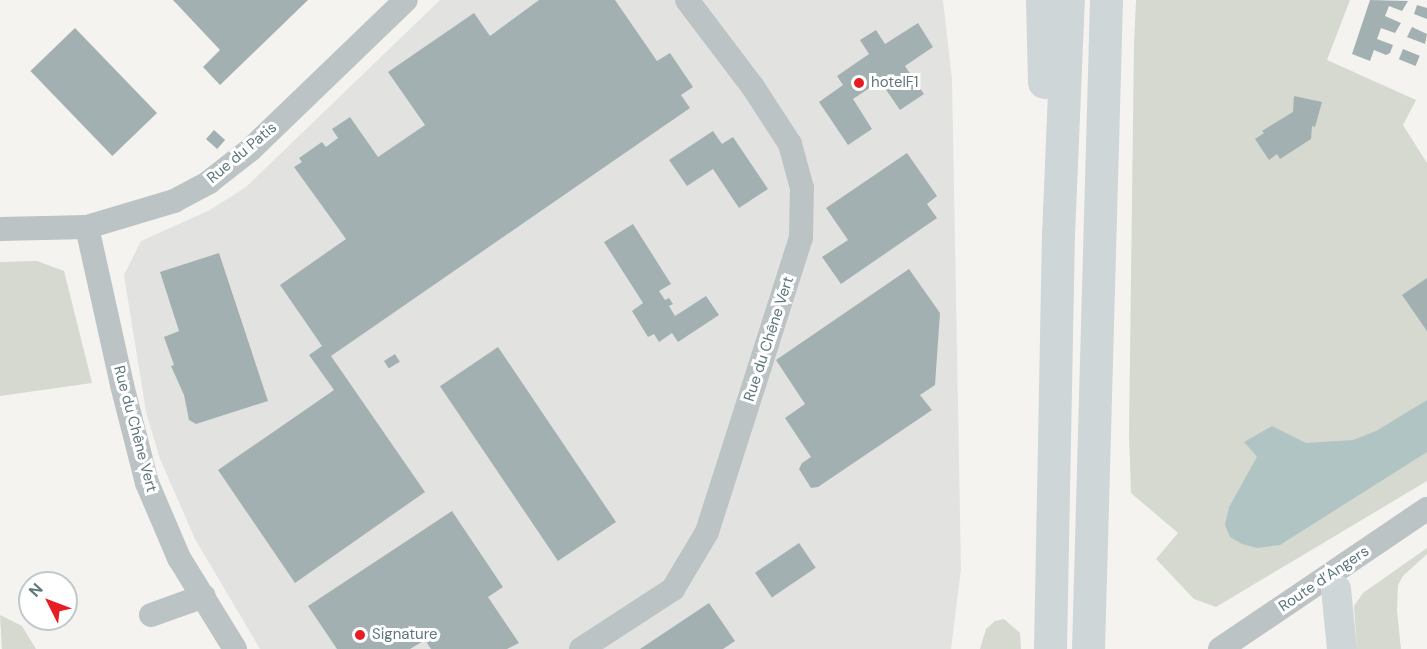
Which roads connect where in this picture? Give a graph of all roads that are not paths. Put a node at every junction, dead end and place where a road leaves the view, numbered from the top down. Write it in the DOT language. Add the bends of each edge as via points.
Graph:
graph roads {
  1 [pos="406,0"];
  2 [pos="687,0"];
  3 [pos="1042,0"];
  4 [pos="1068,0"];
  5 [pos="1106,0"];
  6 [pos="87,227"];
  7 [pos="0,229"];
  8 [pos="1058,235"];
  9 [pos="1427,509"];
  10 [pos="1427,527"];
  11 [pos="1336,589"];
  12 [pos="204,596"];
  13 [pos="151,615"];
  14 [pos="235,649"];
  15 [pos="581,649"];
  16 [pos="1050,649"];
  17 [pos="1088,649"];
  18 [pos="1220,649"];
  19 [pos="1247,649"];
  20 [pos="1342,649"];
  1 -- 6 [label="street, Rue du Patis" via="250,150 210,182 174,201"];
  2 -- 15 [label="street, Rue du Chêne Vert" via="753,87 790,144 802,189 801,238 707,532 673,589"];
  3 -- 8 [label="highway" via="1045,59 1041,177"];
  4 -- 8 [label="highway"];
  5 -- 17 [label="highway"];
  6 -- 7 [label="street, Rue du Patis"];
  6 -- 12 [label="street, Rue du Chêne Vert" via="147,483 179,558"];
  8 -- 16 [label="highway"];
  9 -- 18 [label="street, Route d’Angers"];
  10 -- 11 [label="street, Route d’Angers"];
  11 -- 19 [label="street, Route d’Angers"];
  11 -- 20 [label="main road"];
  12 -- 13 [label="street"];
  12 -- 14 [label="street, Rue du Chêne Vert"];
}
